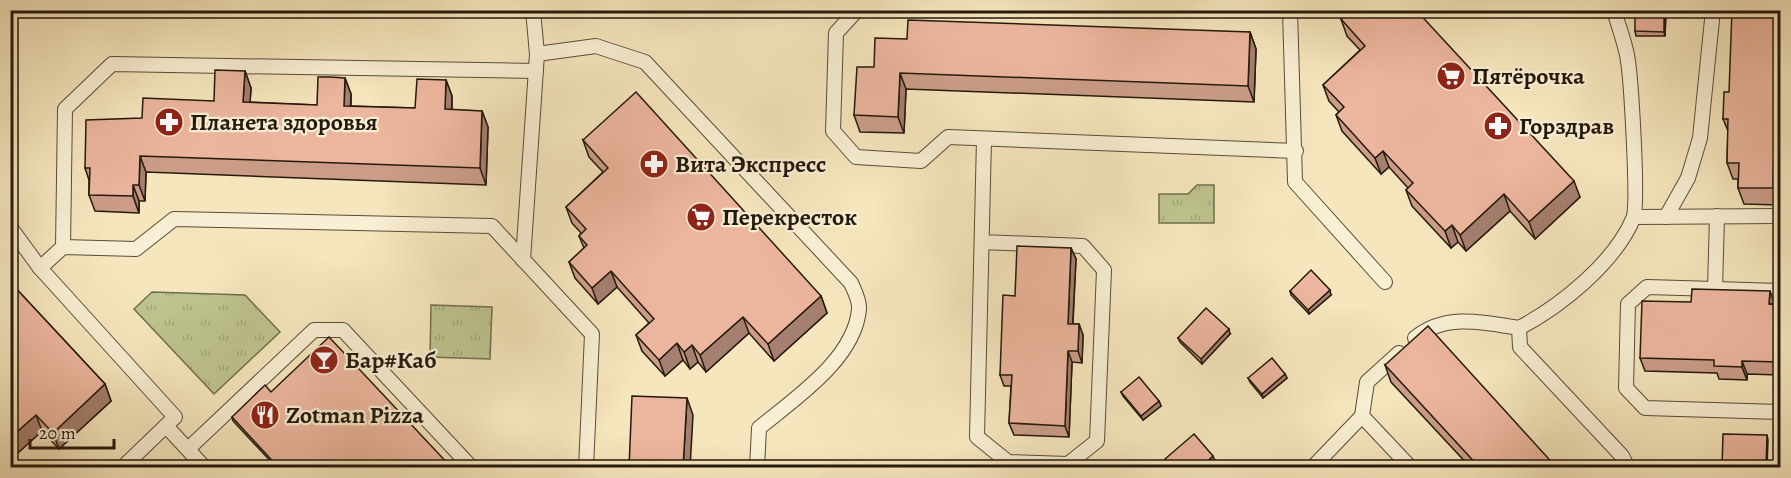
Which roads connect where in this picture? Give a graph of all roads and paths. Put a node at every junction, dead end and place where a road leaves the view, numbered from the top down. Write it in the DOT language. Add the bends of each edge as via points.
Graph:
graph roads {
  1 [pos="533,10"];
  2 [pos="857,10"];
  3 [pos="1290,10"];
  4 [pos="1614,10"];
  5 [pos="1713,10"];
  6 [pos="537,54"];
  7 [pos="536,71"];
  8 [pos="984,139"];
  9 [pos="1296,151"];
  10 [pos="1717,216"];
  11 [pos="1780,216"];
  12 [pos="1635,217"];
  13 [pos="1666,217"];
  14 [pos="10,227"];
  15 [pos="982,242"];
  16 [pos="63,247"];
  17 [pos="524,260"];
  18 [pos="40,268"];
  19 [pos="1385,282"];
  20 [pos="1714,289"];
  21 [pos="1780,291"];
  22 [pos="1519,328"];
  23 [pos="1780,412"];
  24 [pos="1362,416"];
  25 [pos="166,426"];
  26 [pos="188,449"];
  27 [pos="122,468"];
  28 [pos="205,468"];
  29 [pos="472,468"];
  30 [pos="586,468"];
  31 [pos="757,468"];
  32 [pos="1312,468"];
  33 [pos="1411,468"];
  34 [pos="1628,468"];
  1 -- 6 [label="lane"];
  2 -- 8 [label="lane" via="836,33 833,131 856,157 921,161 948,137"];
  3 -- 9 [label="lane"];
  4 -- 12 [label="lane" via="1627,55"];
  5 -- 13 [label="lane" via="1700,138 1688,178"];
  6 -- 7 [label="lane"];
  6 -- 31 [label="lane" via="596,46 645,62 851,283 860,308 851,341 815,382 759,428"];
  7 -- 16 [label="lane" via="112,64 65,109"];
  7 -- 17 [label="lane"];
  8 -- 9 [label="lane"];
  8 -- 15 [label="lane"];
  9 -- 19 [label="lane" via="1295,182"];
  10 -- 11 [label="lane"];
  10 -- 13 [label="lane"];
  10 -- 20 [label="lane"];
  12 -- 13 [label="lane"];
  12 -- 22 [label="lane" via="1612,254 1547,313"];
  14 -- 18 [label="lane"];
  15 -- 15 [label="lane" via="977,436 1008,462 1068,464 1097,441 1104,270 1083,246"];
  16 -- 17 [label="lane" via="136,249 174,219 492,226"];
  16 -- 18 [label="lane"];
  17 -- 30 [label="lane" via="592,334"];
  18 -- 25 [label="lane" via="175,417"];
  20 -- 21 [label="lane"];
  20 -- 23 [label="lane" via="1647,287 1628,304 1626,388 1645,408"];
  22 -- 24 [label="lane" via="1475,320 1442,323 1418,336 1367,382"];
  22 -- 34 [label="lane" via="1520,347 1622,456"];
  24 -- 32 [label="lane"];
  24 -- 33 [label="lane"];
  25 -- 26 [label="lane"];
  25 -- 27 [label="lane"];
  26 -- 28 [label="lane"];
  26 -- 29 [label="lane" via="314,330 343,330"];
}
